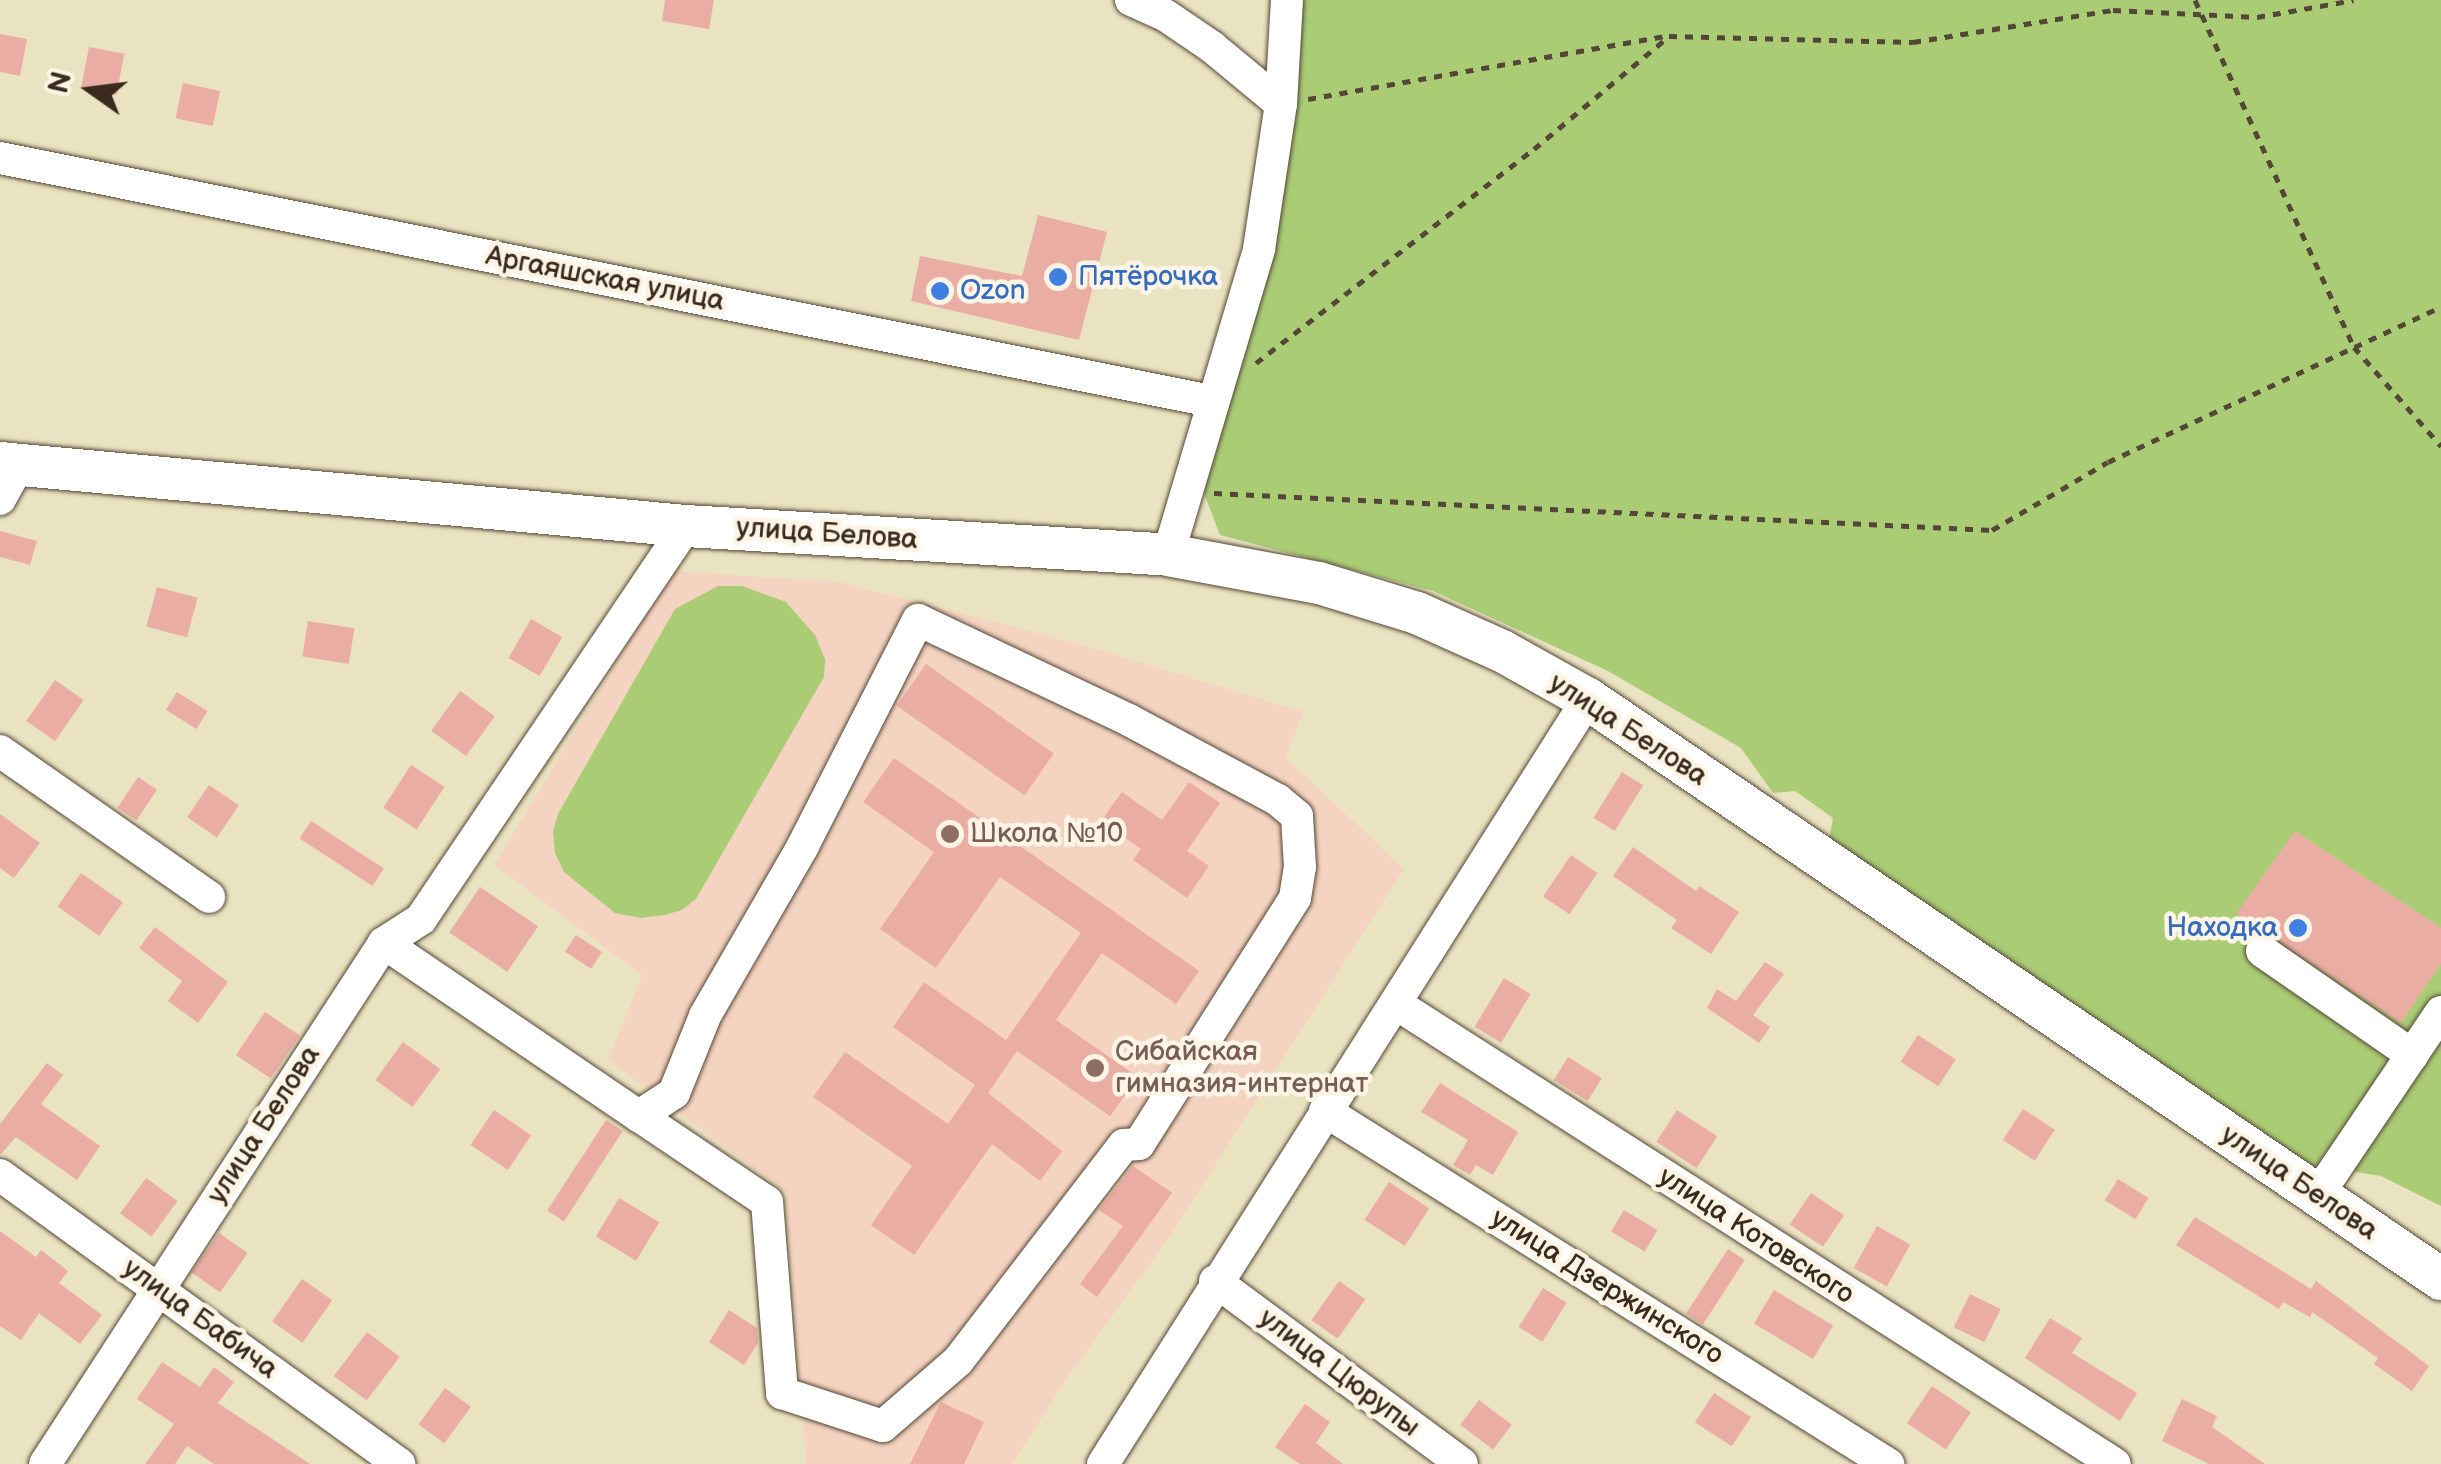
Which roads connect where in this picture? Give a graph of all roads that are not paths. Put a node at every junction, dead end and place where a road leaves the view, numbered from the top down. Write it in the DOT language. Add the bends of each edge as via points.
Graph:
graph roads {
  1 [pos="1131,0"];
  2 [pos="1288,0"];
  3 [pos="1281,104"];
  4 [pos="0,158"];
  5 [pos="1211,401"];
  6 [pos="6,476"];
  7 [pos="686,526"];
  8 [pos="1168,556"];
  9 [pos="1588,699"];
  10 [pos="0,751"];
  11 [pos="209,896"];
  12 [pos="384,943"];
  13 [pos="2262,951"];
  14 [pos="1398,1005"];
  15 [pos="2441,1012"];
  16 [pos="2412,1054"];
  17 [pos="1325,1111"];
  18 [pos="639,1116"];
  19 [pos="0,1174"];
  20 [pos="2318,1196"];
  21 [pos="2441,1278"];
  22 [pos="1215,1281"];
  23 [pos="156,1288"];
  24 [pos="45,1464"];
  25 [pos="399,1464"];
  26 [pos="1103,1464"];
  27 [pos="1462,1464"];
  28 [pos="1888,1464"];
  29 [pos="2116,1464"];
  1 -- 3 [label="street" via="1212,47"];
  2 -- 3 [label="street"];
  3 -- 5 [label="street" via="1259,249"];
  4 -- 5 [label="street, Аргаяшская улица"];
  5 -- 8 [label="street"];
  6 -- 7 [label="main road, улица Белова"];
  7 -- 8 [label="main road, улица Белова"];
  7 -- 12 [label="street, улица Белова" via="421,919"];
  8 -- 9 [label="main road, улица Белова" via="1319,582 1416,613"];
  9 -- 14 [label="street"];
  9 -- 20 [label="main road, улица Белова"];
  10 -- 11 [label="street"];
  12 -- 18 [label="street"];
  12 -- 23 [label="street, улица Белова"];
  13 -- 16 [label="street"];
  14 -- 17 [label="street"];
  14 -- 29 [label="street, улица Котовского"];
  15 -- 16 [label="street"];
  16 -- 20 [label="street"];
  17 -- 22 [label="street"];
  17 -- 28 [label="street, улица Дзержинского"];
  18 -- 18 [label="street" via="766,1202 782,1394 883,1426 958,1361 1124,1145 1139,1144 1295,898 1297,816 1130,720 918,620 803,846 705,1016 674,1093"];
  19 -- 23 [label="street, улица Бабича"];
  20 -- 21 [label="main road, улица Белова"];
  22 -- 26 [label="street"];
  22 -- 27 [label="street, улица Цюрупы"];
  23 -- 24 [label="street, улица Белова"];
  23 -- 25 [label="street, улица Бабича"];
}
